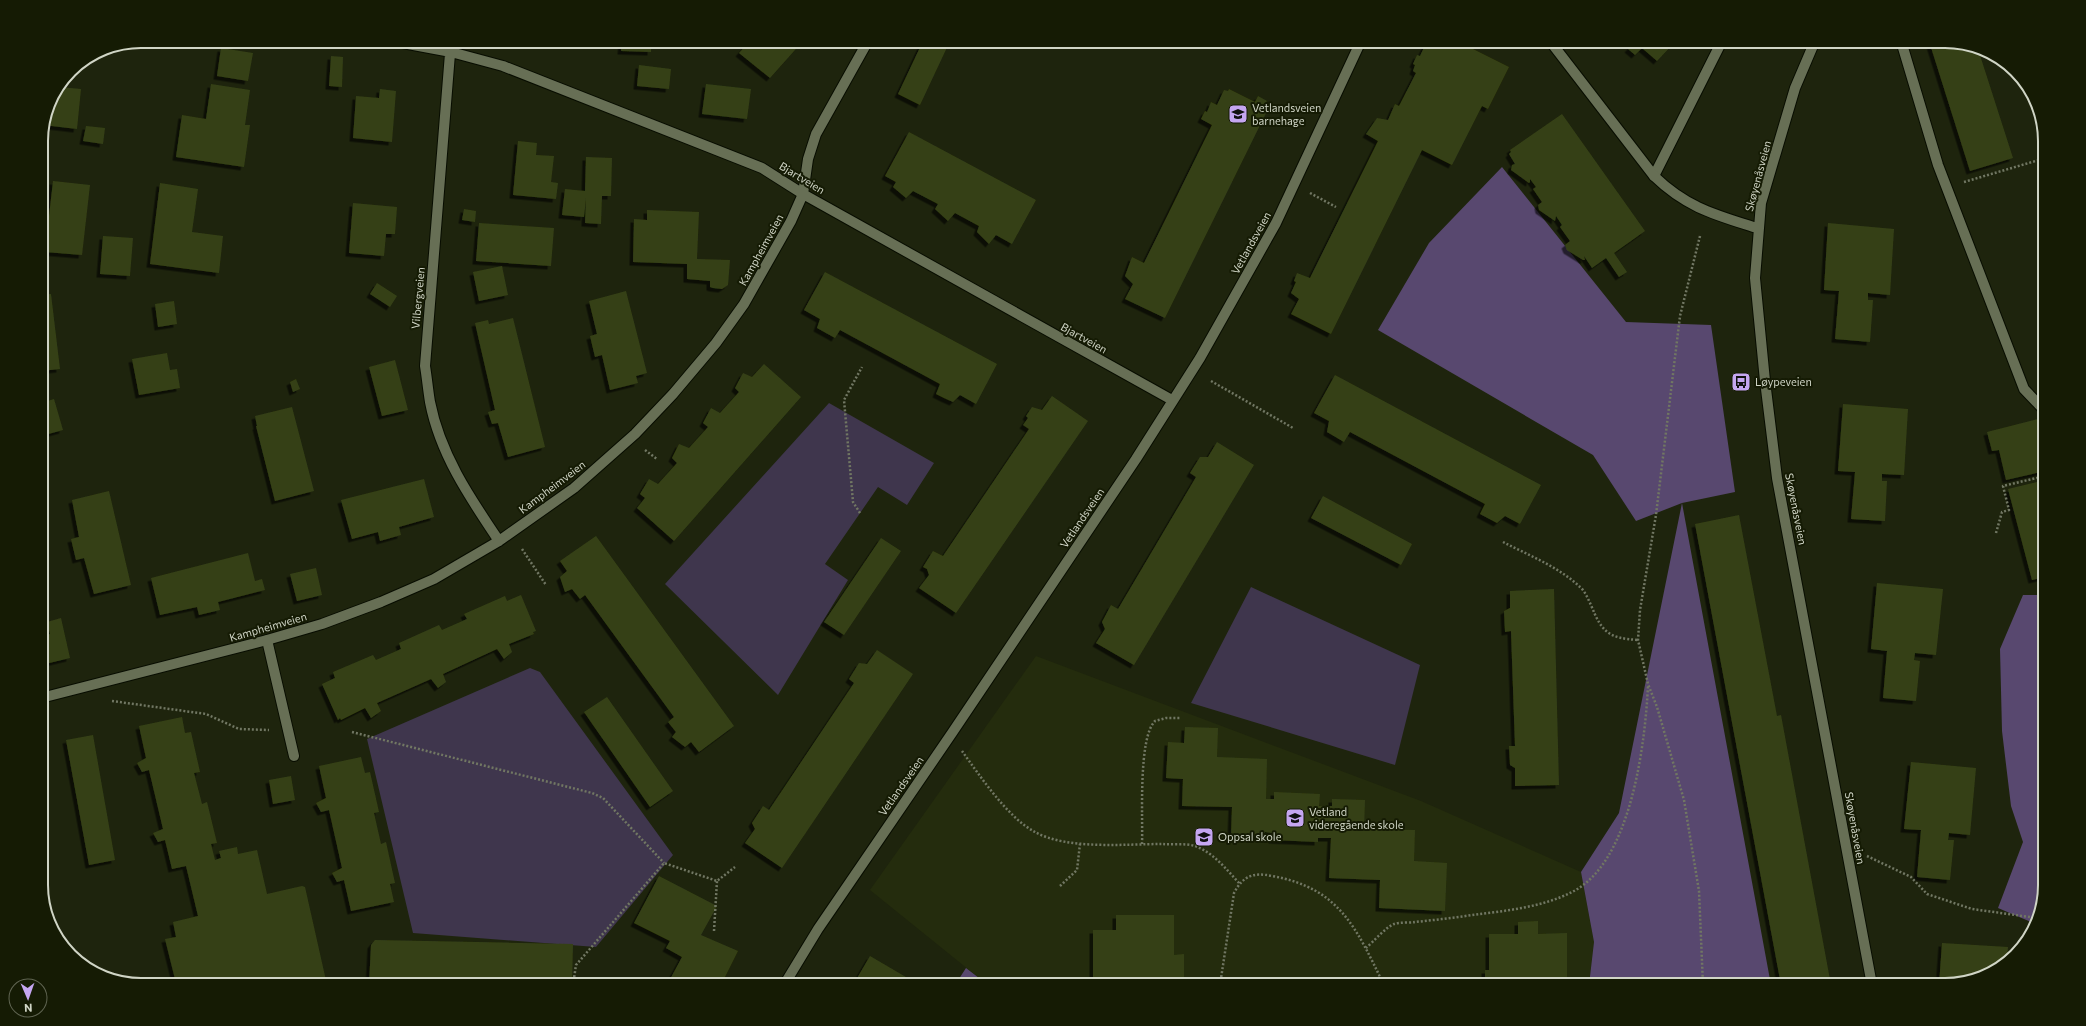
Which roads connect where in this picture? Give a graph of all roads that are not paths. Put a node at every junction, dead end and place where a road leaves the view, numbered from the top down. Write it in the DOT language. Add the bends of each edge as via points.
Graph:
graph roads {
  1 [pos="429,48"];
  2 [pos="450,48"];
  3 [pos="864,48"];
  4 [pos="1358,48"];
  5 [pos="1555,48"];
  6 [pos="1718,48"];
  7 [pos="1812,48"];
  8 [pos="1902,48"];
  9 [pos="450,52"];
  10 [pos="1654,176"];
  11 [pos="803,194"];
  12 [pos="1758,228"];
  13 [pos="1172,400"];
  14 [pos="2038,404"];
  15 [pos="499,541"];
  16 [pos="267,640"];
  17 [pos="48,696"];
  18 [pos="294,756"];
  19 [pos="788,978"];
  20 [pos="1871,978"];
  1 -- 9 [label="street, Bjartveien"];
  2 -- 9 [label="street, Vilbergveien"];
  3 -- 11 [label="street, Kampheimveien" via="816,134 808,158"];
  4 -- 13 [label="street, Vetlandsveien" via="1276,223 1223,319"];
  5 -- 10 [label="street"];
  6 -- 10 [label="street"];
  7 -- 12 [label="street, Skøyenåsveien" via="1795,88 1761,203"];
  8 -- 14 [label="street" via="1946,187 2024,389"];
  9 -- 11 [label="street, Bjartveien" via="503,66 762,168"];
  9 -- 15 [label="street, Vilbergveien" via="425,366 430,403 444,448 467,493"];
  10 -- 12 [label="street" via="1696,208"];
  11 -- 13 [label="street, Bjartveien"];
  11 -- 15 [label="street, Kampheimveien" via="791,221 744,304 716,343 673,394 636,434 574,488"];
  12 -- 20 [label="street, Skøyenåsveien" via="1755,278 1776,470"];
  13 -- 19 [label="street, Vetlandsveien" via="1136,459 818,929"];
  15 -- 16 [label="street, Kampheimveien" via="434,579 322,624"];
  16 -- 17 [label="street, Kampheimveien"];
  16 -- 18 [label="street"];
}
